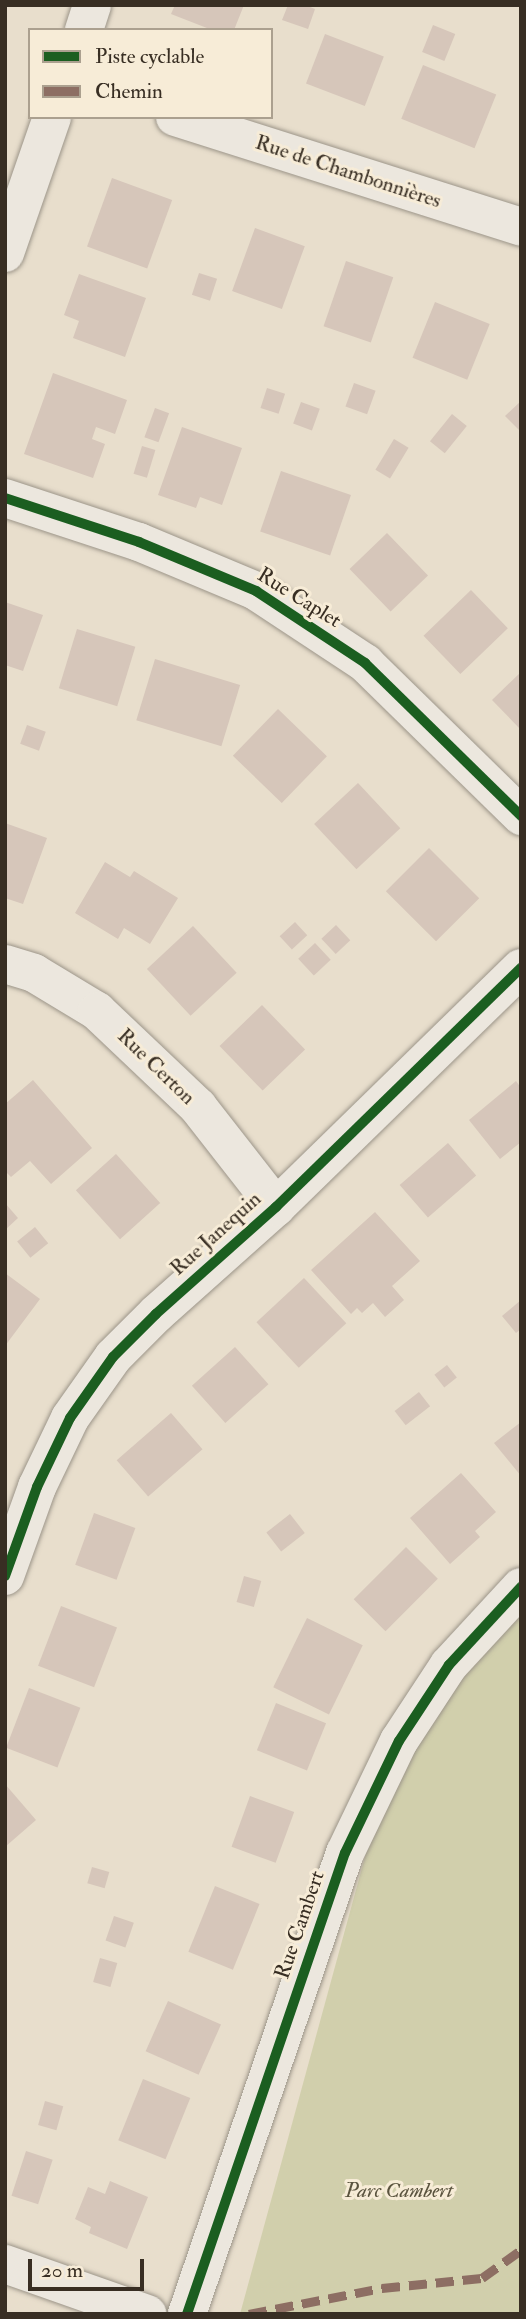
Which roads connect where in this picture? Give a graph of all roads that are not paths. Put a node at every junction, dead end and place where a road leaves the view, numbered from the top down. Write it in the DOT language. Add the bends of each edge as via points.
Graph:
graph roads {
  1 [pos="92,5"];
  2 [pos="84,28"];
  3 [pos="51,119"];
  4 [pos="181,119"];
  5 [pos="521,227"];
  6 [pos="5,253"];
  7 [pos="5,498"];
  8 [pos="521,816"];
  9 [pos="5,964"];
  10 [pos="521,968"];
  11 [pos="276,1207"];
  12 [pos="5,1576"];
  13 [pos="521,1587"];
  14 [pos="5,2264"];
  15 [pos="147,2314"];
  16 [pos="187,2314"];
  1 -- 2 [label="street"];
  3 -- 6 [label="street"];
  4 -- 5 [label="street, Rue de Chambonnières"];
  7 -- 8 [label="street, Rue Caplet" via="139,542 256,591 365,663"];
  9 -- 11 [label="street, Rue Certon" via="34,974 97,1011 198,1107"];
  10 -- 11 [label="street, Rue Janequin"];
  11 -- 12 [label="street, Rue Janequin" via="113,1357 70,1418 37,1487"];
  13 -- 16 [label="street, Rue Cambert" via="442,1676 399,1741 345,1853"];
  14 -- 15 [label="street"];
}
